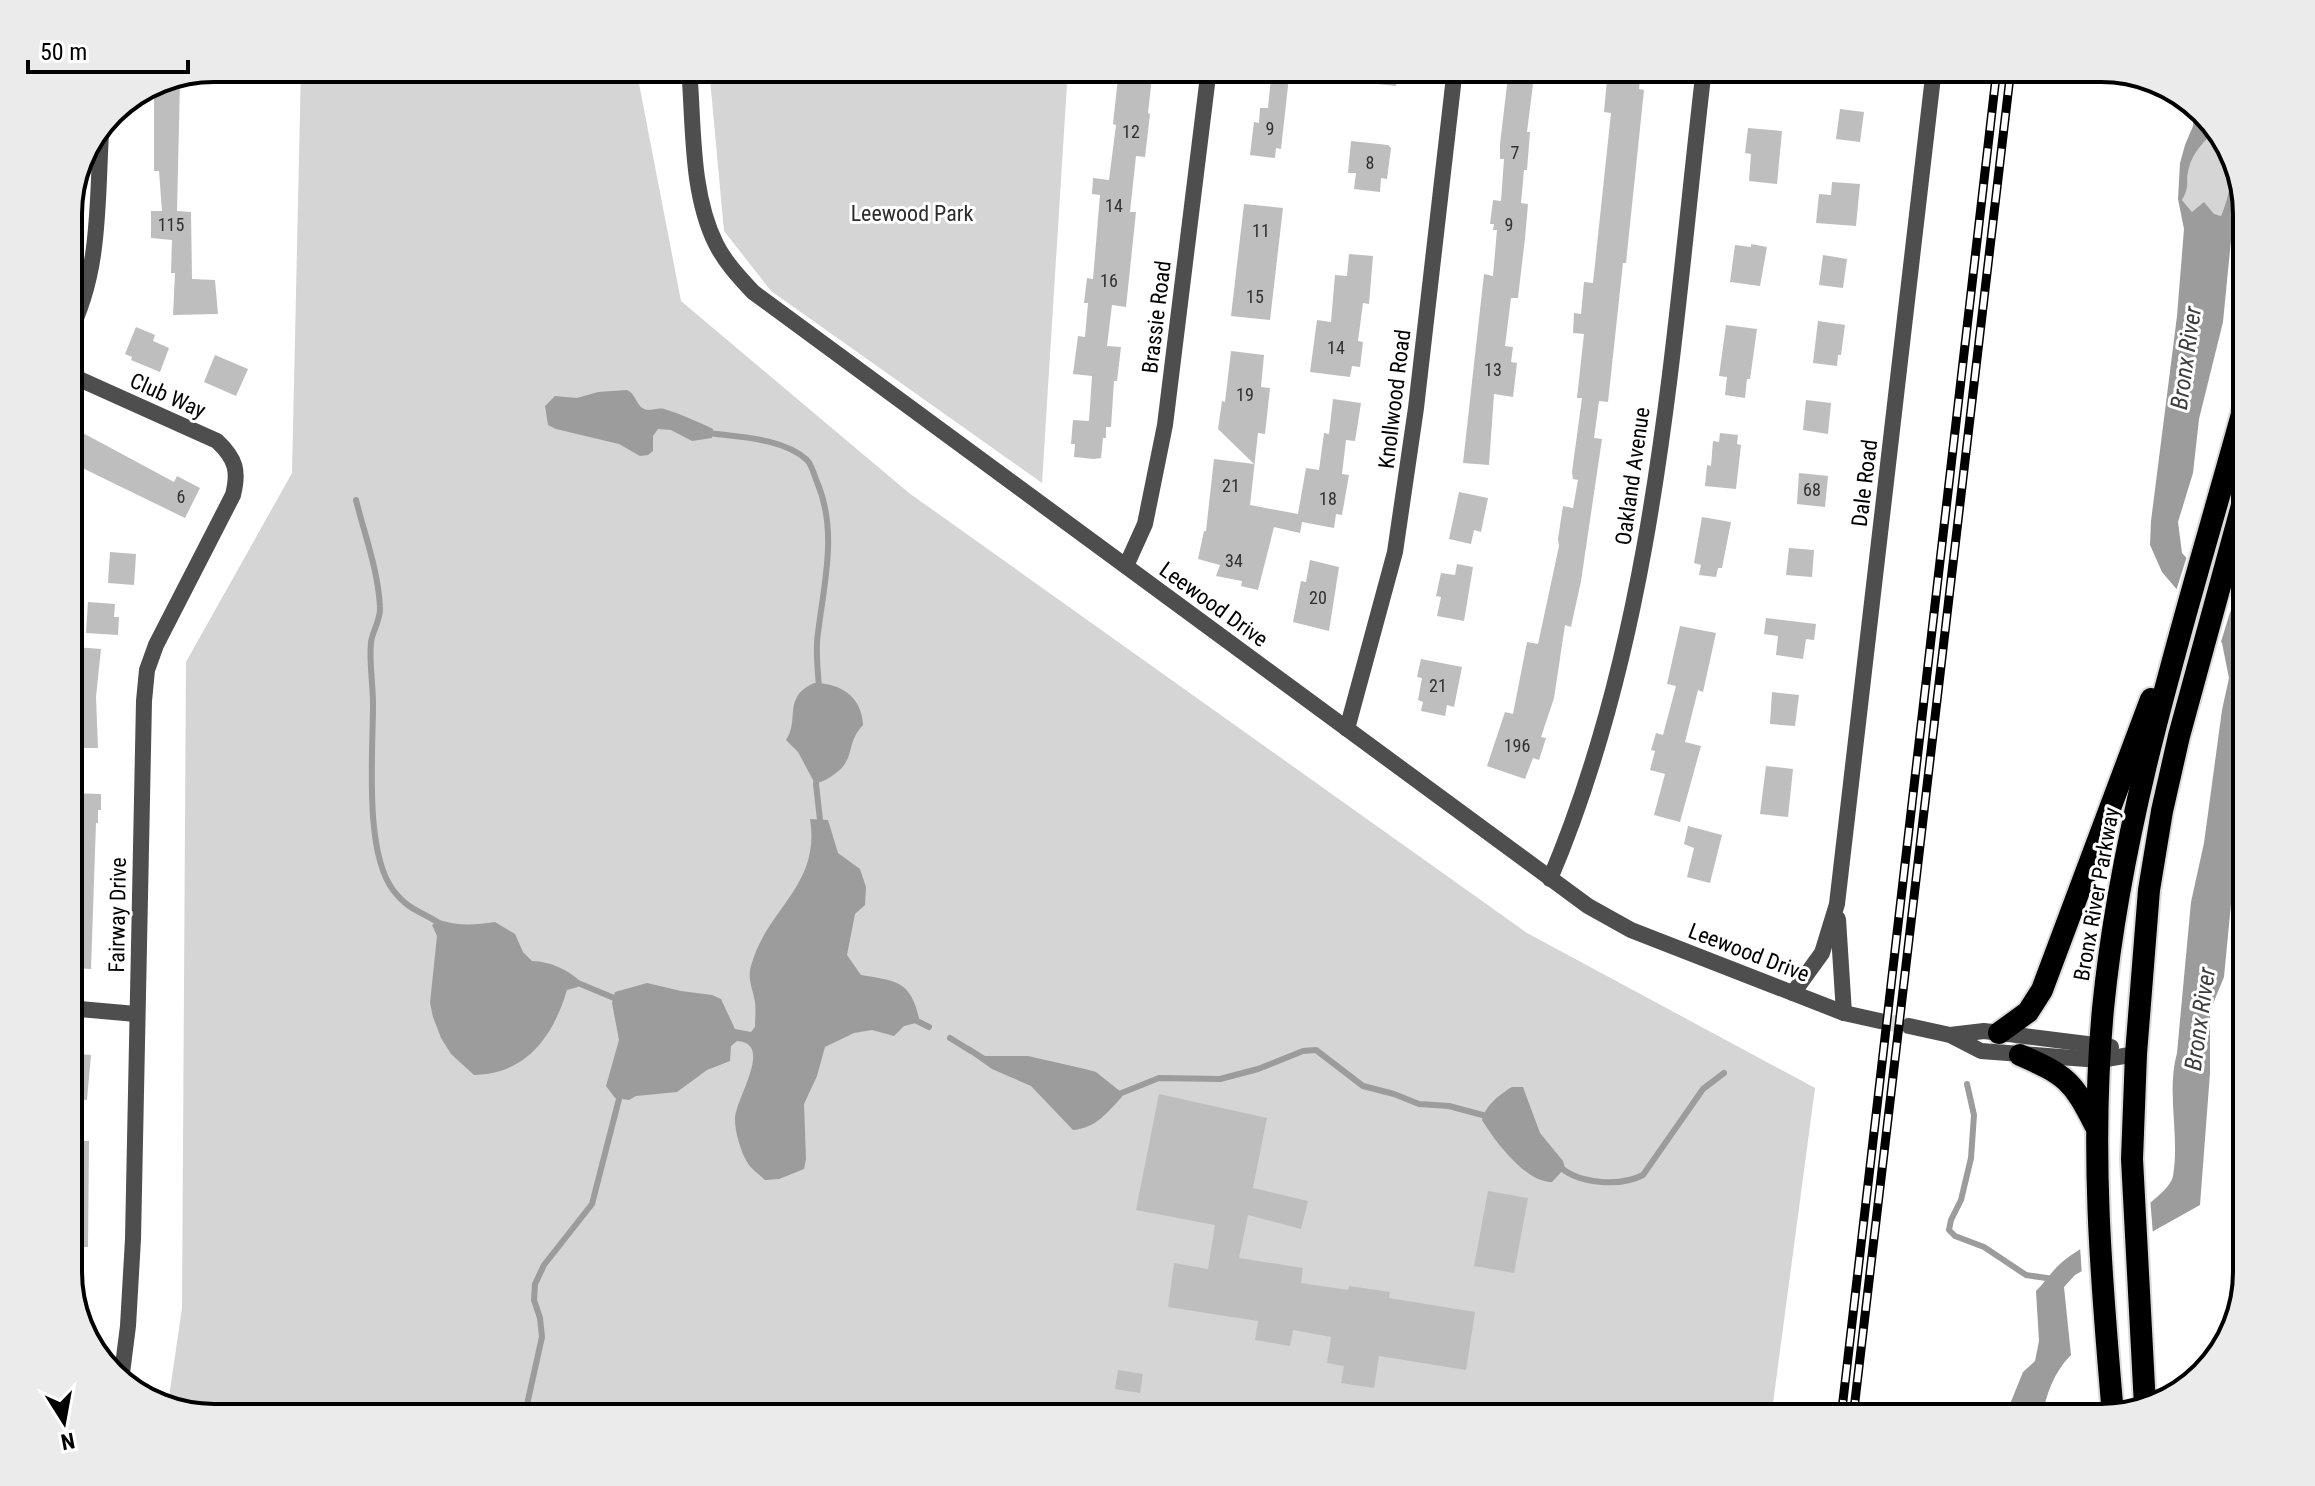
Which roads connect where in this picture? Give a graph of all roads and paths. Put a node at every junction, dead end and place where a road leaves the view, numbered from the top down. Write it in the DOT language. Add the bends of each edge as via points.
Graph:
graph roads {
  1 [pos="690,82"];
  2 [pos="1207,82"];
  3 [pos="1453,82"];
  4 [pos="1702,82"];
  5 [pos="1932,82"];
  6 [pos="100,149"];
  7 [pos="82,304"];
  8 [pos="82,380"];
  9 [pos="2233,447"];
  10 [pos="237,470"];
  11 [pos="2233,536"];
  12 [pos="1126,566"];
  13 [pos="2184,620"];
  14 [pos="1347,729"];
  15 [pos="1550,879"];
  16 [pos="1837,904"];
  17 [pos="1793,993"];
  18 [pos="82,1009"];
  19 [pos="1844,1013"];
  20 [pos="136,1014"];
  21 [pos="1880,1021"];
  22 [pos="1909,1026"];
  23 [pos="1999,1033"];
  24 [pos="1950,1035"];
  25 [pos="2100,1052"];
  26 [pos="2136,1054"];
  27 [pos="2020,1055"];
  28 [pos="2096,1128"];
  29 [pos="123,1367"];
  30 [pos="2144,1396"];
  31 [pos="2112,1403"];
  1 -- 12 [label="street, Leewood Drive" via="705,217 732,270 776,311"];
  2 -- 12 [label="street, Brassie Road" via="1158,465 1145,524"];
  3 -- 14 [label="street, Knollwood Road" via="1395,552"];
  4 -- 15 [label="street, Oakland Avenue" via="1652,508 1637,592 1579,805"];
  5 -- 16 [label="street, Dale Road"];
  6 -- 7 [label="street" via="95,250"];
  8 -- 10 [label="street, Club Way" via="217,441"];
  9 -- 13 [label="highway, Bronx River Parkway"];
  10 -- 20 [label="street, Fairway Drive" via="233,495 147,670"];
  11 -- 26 [label="highway" via="2155,849"];
  12 -- 14 [label="street, Leewood Drive"];
  13 -- 23 [label="highway" via="2042,990 2028,1012"];
  13 -- 25 [label="highway, Bronx River Parkway" via="2123,881"];
  14 -- 15 [label="street, Leewood Drive"];
  15 -- 17 [label="street, Leewood Drive" via="1631,930"];
  16 -- 17 [label="street, Dale Road" via="1822,953"];
  16 -- 19 [label="street, Dale Road"];
  17 -- 19 [label="street, Leewood Drive"];
  18 -- 20 [label="street"];
  19 -- 21 [label="street, Leewood Drive"];
  20 -- 29 [label="street, Fairway Drive" via="133,1239"];
  22 -- 24 [label="street"];
  23 -- 24 [label="street"];
  23 -- 25 [label="street"];
  24 -- 27 [label="street" via="1981,1051"];
  25 -- 26 [label="street"];
  25 -- 27 [label="street"];
  25 -- 28 [label="highway, Bronx River Parkway"];
  26 -- 30 [label="highway" via="2132,1188"];
  27 -- 28 [label="highway" via="2054,1069 2069,1082"];
  28 -- 31 [label="highway, Bronx River Parkway"];
}
